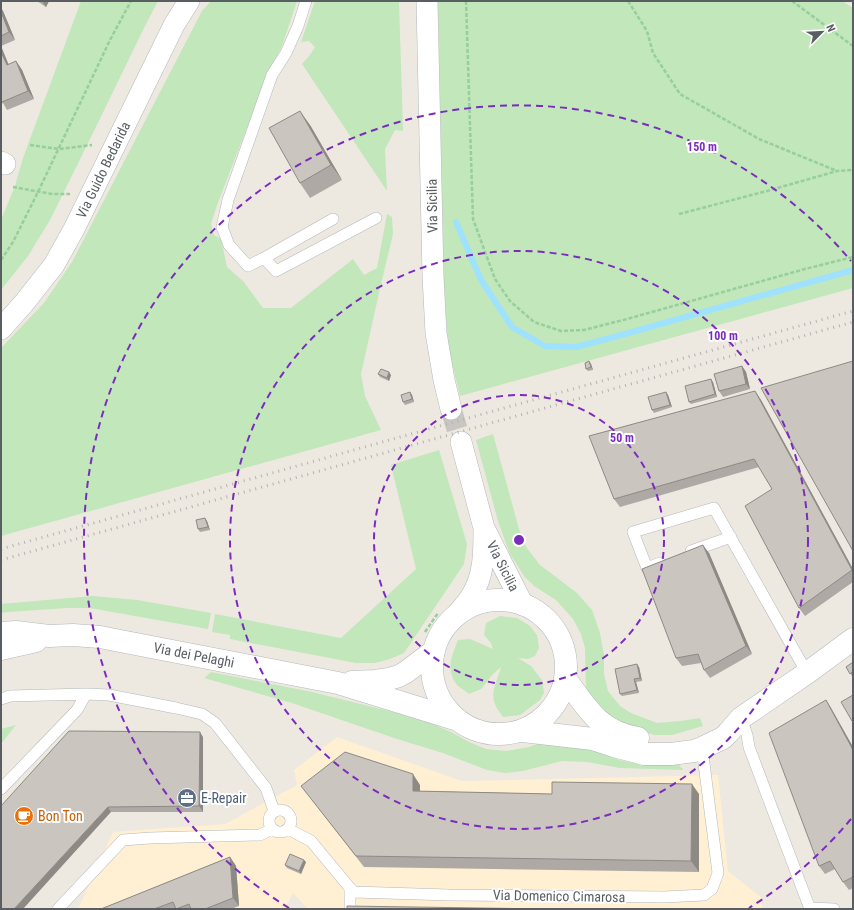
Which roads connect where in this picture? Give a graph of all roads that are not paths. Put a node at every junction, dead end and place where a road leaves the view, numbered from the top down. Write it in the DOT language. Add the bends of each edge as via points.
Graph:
graph roads {
  1 [pos="189,1"];
  2 [pos="306,1"];
  3 [pos="427,1"];
  4 [pos="376,218"];
  5 [pos="333,219"];
  6 [pos="264,258"];
  7 [pos="1,329"];
  8 [pos="451,409"];
  9 [pos="461,442"];
  10 [pos="484,528"];
  11 [pos="731,537"];
  12 [pos="682,555"];
  13 [pos="668,560"];
  14 [pos="523,605"];
  15 [pos="449,611"];
  16 [pos="1,633"];
  17 [pos="48,636"];
  18 [pos="853,639"];
  19 [pos="429,642"];
  20 [pos="1,649"];
  21 [pos="807,673"];
  22 [pos="565,678"];
  23 [pos="338,683"];
  24 [pos="86,694"];
  25 [pos="1,699"];
  26 [pos="741,718"];
  27 [pos="458,720"];
  28 [pos="523,731"];
  29 [pos="702,748"];
  30 [pos="1,789"];
  31 [pos="274,811"];
  32 [pos="272,829"];
  33 [pos="288,829"];
  34 [pos="350,888"];
  35 [pos="58,909"];
  36 [pos="350,909"];
  37 [pos="810,909"];
  38 [pos="834,909"];
  1 -- 7 [label="street, Via Guido Bedarida" via="174,24 54,265"];
  2 -- 6 [label="lane" via="286,53 272,74 228,200 222,227 229,245 248,266"];
  3 -- 8 [label="street, Via Sicilia" via="436,333"];
  4 -- 6 [label="lane" via="276,271"];
  5 -- 6 [label="lane"];
  9 -- 10 [label="street, Via Sicilia"];
  10 -- 14 [label="street, Via Sicilia"];
  10 -- 15 [label="street, Via Sicilia" via="483,565 479,582 472,596"];
  11 -- 12 [label="lane"];
  11 -- 13 [label="lane" via="714,508 633,532 647,568"];
  11 -- 21 [label="lane"];
  14 -- 15 [label="street" via="502,600"];
  14 -- 22 [label="street" via="536,610 557,634 565,655"];
  15 -- 19 [label="street" via="449,623 440,636"];
  16 -- 17 [label="street, Via dei Pelaghi"];
  17 -- 20 [label="street, Via dei Pelaghi"];
  17 -- 23 [label="street, Via dei Pelaghi" via="100,637"];
  18 -- 21 [label="street"];
  19 -- 23 [label="street, Via dei Pelaghi" via="406,672 399,676 375,681"];
  19 -- 27 [label="street" via="436,689 445,706"];
  21 -- 26 [label="street"];
  22 -- 26 [label="street" via="600,722 610,729 635,738 677,739 701,733 722,722"];
  22 -- 28 [label="street" via="556,704 547,715"];
  23 -- 27 [label="street, Via dei Pelaghi"];
  24 -- 25 [label="lane" via="10,696"];
  24 -- 30 [label="lane" via="77,710"];
  24 -- 31 [label="lane" via="108,695 202,714 215,723 266,788"];
  26 -- 29 [label="street" via="723,738"];
  26 -- 37 [label="lane" via="749,747"];
  27 -- 28 [label="street" via="469,728 488,734 512,734"];
  28 -- 29 [label="street" via="593,739 644,754 685,753"];
  29 -- 34 [label="lane, Via Domenico Cimarosa" via="718,873 712,889 704,895 449,895 354,892"];
  31 -- 32 [label="lane" via="269,819"];
  31 -- 33 [label="lane" via="281,809 291,816 292,823"];
  32 -- 33 [label="lane" via="277,832"];
  32 -- 35 [label="lane" via="260,835 123,840"];
  33 -- 34 [label="lane" via="311,841"];
  34 -- 36 [label="lane"];
  37 -- 38 [label="lane"];
}
